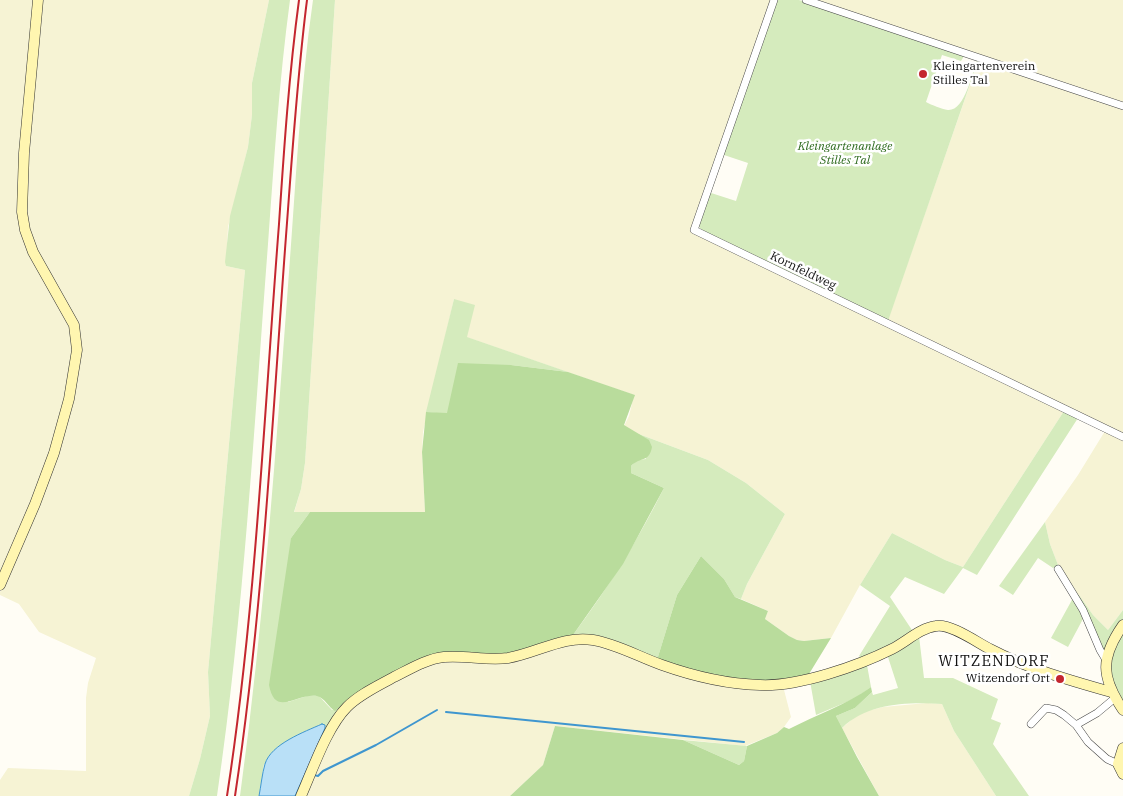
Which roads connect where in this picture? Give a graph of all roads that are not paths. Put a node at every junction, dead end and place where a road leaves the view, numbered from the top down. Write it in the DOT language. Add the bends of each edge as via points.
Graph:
graph roads {
  1 [pos="38,0"];
  2 [pos="774,0"];
  3 [pos="806,0"];
  4 [pos="1123,106"];
  5 [pos="1123,437"];
  6 [pos="1058,569"];
  7 [pos="0,585"];
  8 [pos="1123,625"];
  9 [pos="1106,660"];
  10 [pos="1113,695"];
  11 [pos="1123,710"];
  12 [pos="1031,724"];
  13 [pos="1076,725"];
  14 [pos="1123,748"];
  15 [pos="1121,769"];
  16 [pos="301,796"];
  1 -- 7 [label="street" via="22,212 33,252 74,325 77,350 69,399 54,453"];
  2 -- 5 [label="street, Kornfeldweg" via="694,230"];
  3 -- 4 [label="street"];
  6 -- 9 [label="street" via="1083,610"];
  8 -- 9 [label="street"];
  9 -- 10 [label="street" via="1106,676"];
  10 -- 11 [label="street"];
  10 -- 13 [label="street" via="1097,713"];
  10 -- 16 [label="street" via="1005,656 942,626 930,628 867,660 782,684 749,684 687,673 611,645 586,639 570,640 507,658 436,659 411,668 372,690 350,704 340,715"];
  12 -- 13 [label="street" via="1043,709 1050,708"];
  13 -- 15 [label="street" via="1088,742"];
  14 -- 15 [label="street"];
}
